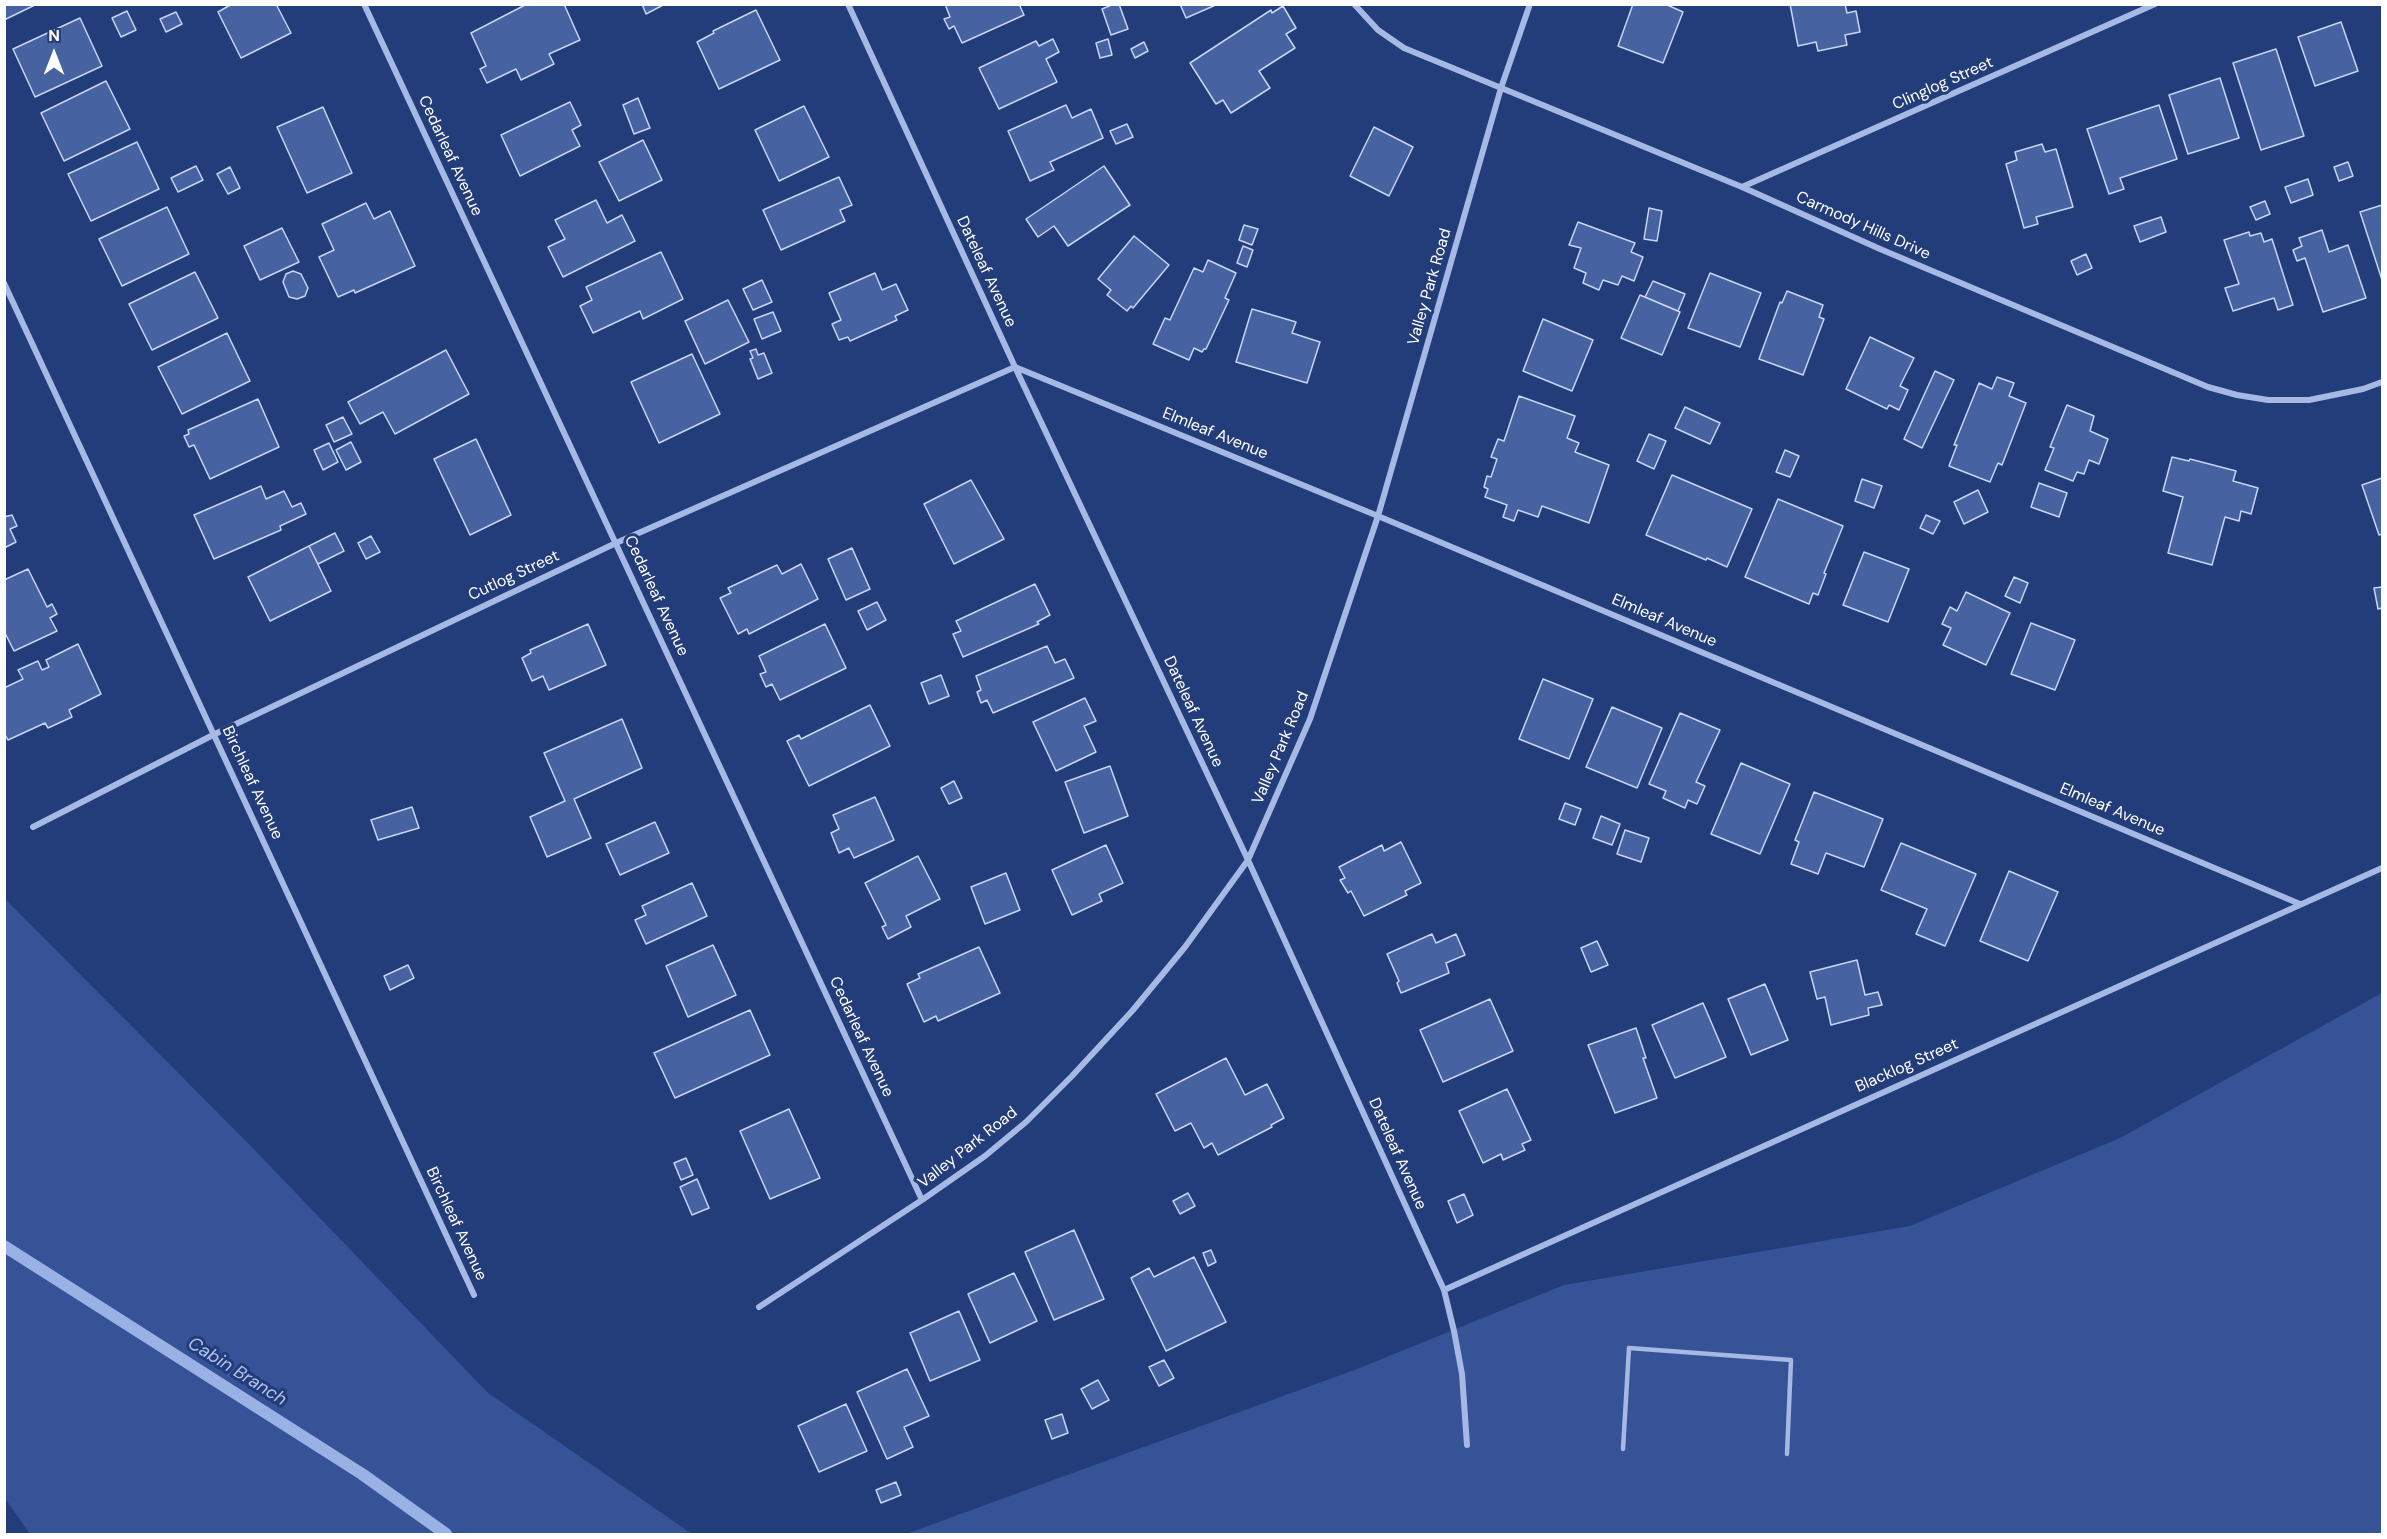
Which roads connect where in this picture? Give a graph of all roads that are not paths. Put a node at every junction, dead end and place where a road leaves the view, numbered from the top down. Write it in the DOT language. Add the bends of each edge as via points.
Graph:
graph roads {
  1 [pos="364,4"];
  2 [pos="848,4"];
  3 [pos="1354,4"];
  4 [pos="1530,4"];
  5 [pos="2155,4"];
  6 [pos="1501,88"];
  7 [pos="1742,187"];
  8 [pos="4,283"];
  9 [pos="1015,367"];
  10 [pos="2382,382"];
  11 [pos="1378,516"];
  12 [pos="616,543"];
  13 [pos="215,734"];
  14 [pos="33,827"];
  15 [pos="1248,860"];
  16 [pos="2382,868"];
  17 [pos="2300,904"];
  18 [pos="922,1200"];
  19 [pos="1444,1290"];
  20 [pos="474,1295"];
  21 [pos="759,1308"];
  22 [pos="1467,1445"];
  23 [pos="1623,1449"];
  24 [pos="1787,1454"];
  1 -- 12 [label="street, Cedarleaf Avenue"];
  2 -- 9 [label="street, Dateleaf Avenue"];
  3 -- 6 [label="street, Carmody Hills Drive" via="1378,30 1404,48"];
  4 -- 6 [label="street, Valley Park Road"];
  5 -- 7 [label="street, Clinglog Street"];
  6 -- 7 [label="street, Carmody Hills Drive"];
  6 -- 11 [label="street, Valley Park Road"];
  7 -- 10 [label="street, Carmody Hills Drive" via="2208,387 2268,400 2309,400"];
  8 -- 13 [label="street, Birchleaf Avenue"];
  9 -- 11 [label="street, Elmleaf Avenue"];
  9 -- 12 [label="street, Cutlog Street"];
  9 -- 15 [label="street, Dateleaf Avenue"];
  11 -- 15 [label="street, Valley Park Road" via="1310,719"];
  11 -- 17 [label="street, Elmleaf Avenue"];
  12 -- 13 [label="street, Cutlog Street"];
  12 -- 18 [label="street, Cedarleaf Avenue"];
  13 -- 14 [label="street, Cutlog Street"];
  13 -- 20 [label="street, Birchleaf Avenue"];
  15 -- 18 [label="street, Valley Park Road" via="1185,947 1072,1076 986,1156"];
  15 -- 19 [label="street, Dateleaf Avenue"];
  16 -- 17 [label="street, Blacklog Street"];
  17 -- 19 [label="street, Blacklog Street"];
  18 -- 21 [label="street, Valley Park Road"];
  19 -- 22 [label="street, Dateleaf Avenue" via="1465,1398"];
  23 -- 24 [label="lane" via="1629,1348 1791,1360"];
}
